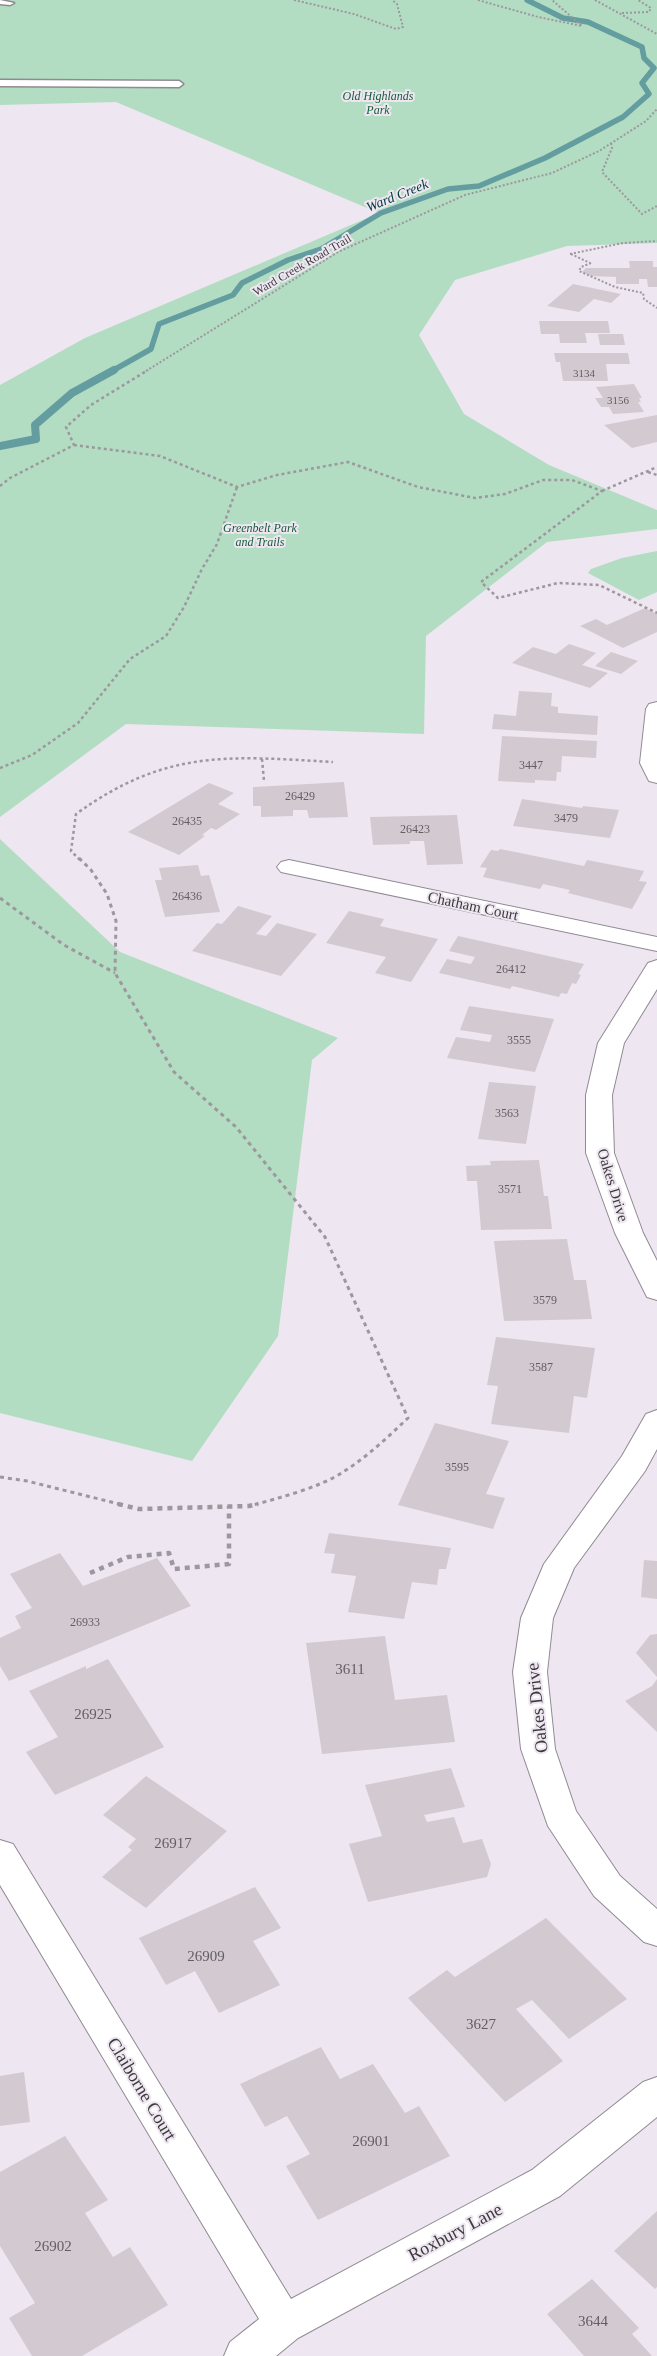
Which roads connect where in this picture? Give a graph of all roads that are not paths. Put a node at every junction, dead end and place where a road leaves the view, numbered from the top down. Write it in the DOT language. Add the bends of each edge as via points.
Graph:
graph roads {
  1 [pos="0,2"];
  2 [pos="10,4"];
  3 [pos="0,83"];
  4 [pos="179,84"];
  5 [pos="657,708"];
  6 [pos="657,776"];
  7 [pos="289,867"];
  8 [pos="657,944"];
  9 [pos="657,968"];
  10 [pos="657,1290"];
  11 [pos="657,1422"];
  12 [pos="0,1854"];
  13 [pos="657,1931"];
  14 [pos="657,2094"];
  15 [pos="284,2324"];
  16 [pos="245,2356"];
  1 -- 2 [label="lane"];
  3 -- 4 [label="lane"];
  5 -- 6 [label="street" via="651,763"];
  7 -- 8 [label="street, Chatham Court"];
  9 -- 10 [label="street, Oakes Drive" via="611,1043 599,1095 600,1153 629,1233"];
  11 -- 13 [label="street, Oakes Drive" via="634,1463 560,1564 536,1618 530,1672 538,1749 560,1816 607,1886"];
  12 -- 15 [label="street, Claiborne Court"];
  14 -- 15 [label="street, Roxbury Lane" via="546,2183"];
  15 -- 16 [label="street, Roxbury Lane"];
}
